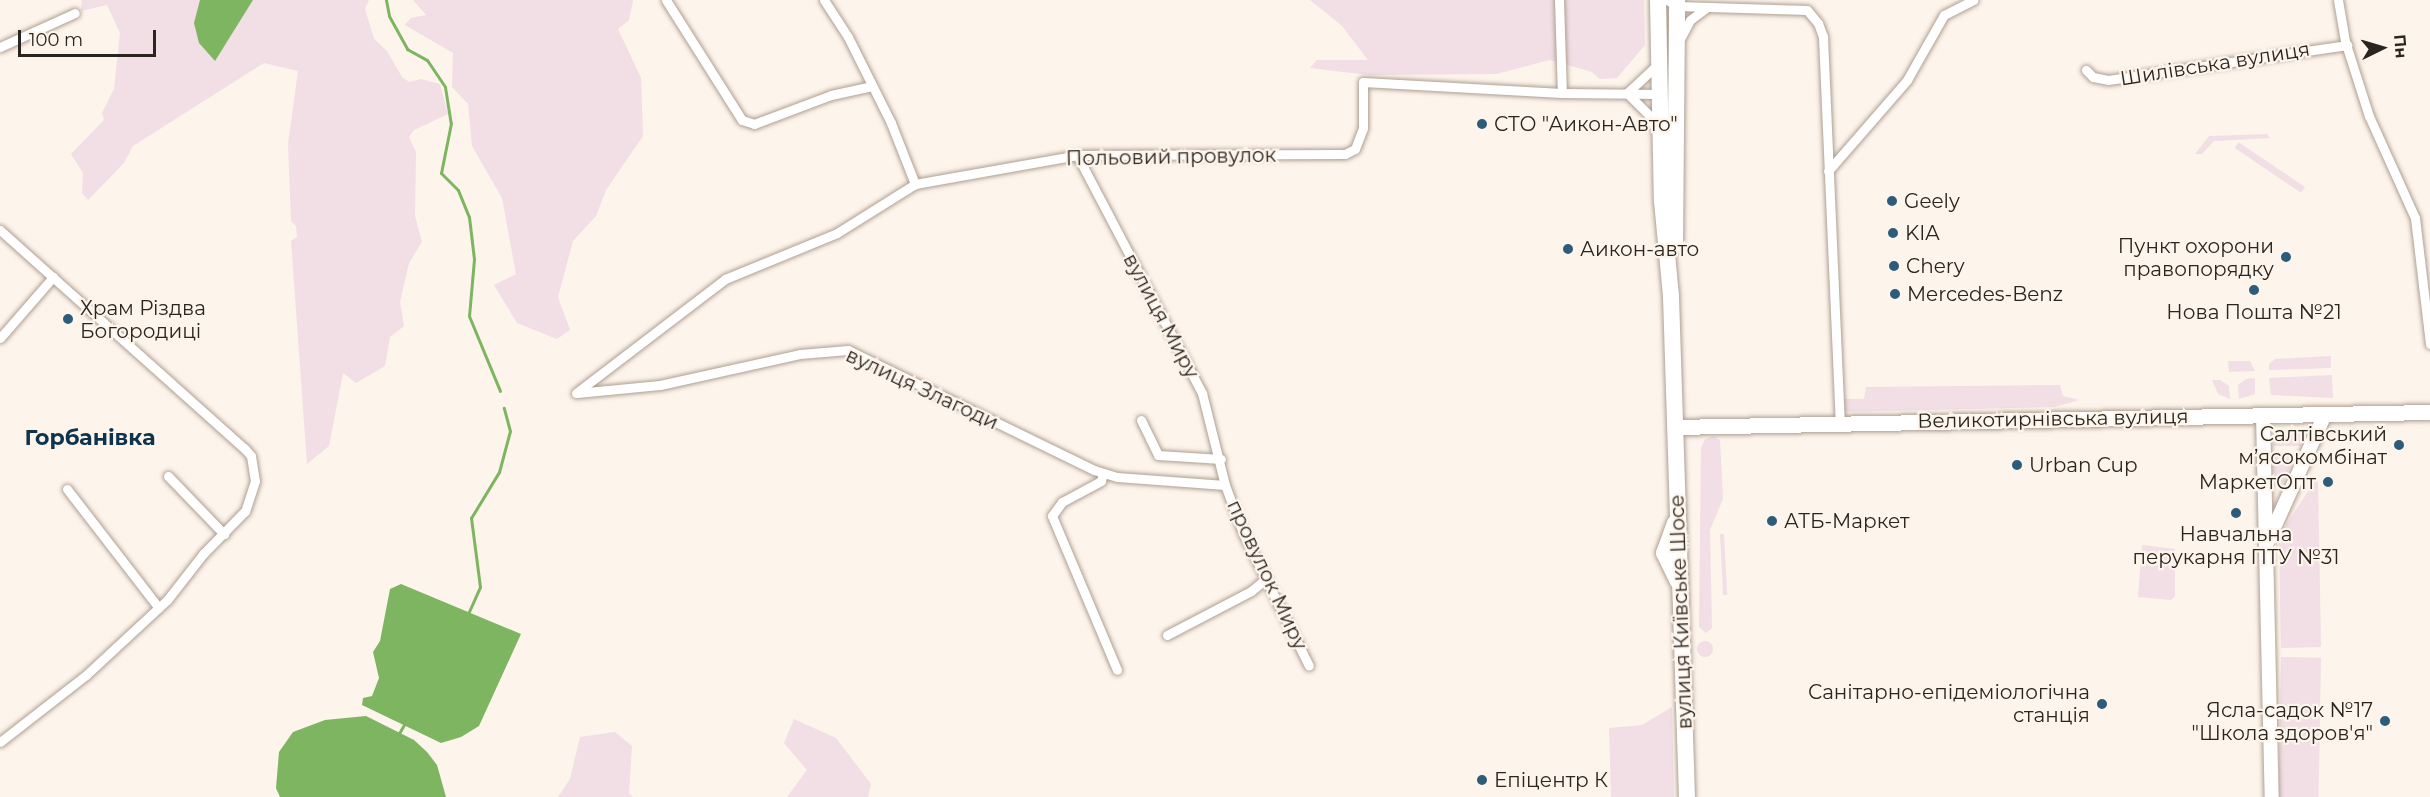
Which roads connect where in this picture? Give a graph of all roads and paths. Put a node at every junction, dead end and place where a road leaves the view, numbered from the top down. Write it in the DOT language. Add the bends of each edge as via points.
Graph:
graph roads {
  1 [pos="666,0"];
  2 [pos="824,0"];
  3 [pos="1559,0"];
  4 [pos="1659,0"];
  5 [pos="1699,0"];
  6 [pos="1973,0"];
  7 [pos="2338,0"];
  8 [pos="1674,2"];
  9 [pos="1738,3"];
  10 [pos="1709,6"];
  11 [pos="75,13"];
  12 [pos="1659,25"];
  13 [pos="1678,42"];
  14 [pos="2347,45"];
  15 [pos="0,47"];
  16 [pos="1659,58"];
  17 [pos="1678,68"];
  18 [pos="2086,70"];
  19 [pos="872,86"];
  20 [pos="1562,93"];
  21 [pos="1627,93"];
  22 [pos="1660,94"];
  23 [pos="1677,134"];
  24 [pos="1661,140"];
  25 [pos="1077,156"];
  26 [pos="1828,171"];
  27 [pos="915,184"];
  28 [pos="0,230"];
  29 [pos="53,277"];
  30 [pos="1671,297"];
  31 [pos="0,338"];
  32 [pos="2430,344"];
  33 [pos="2430,412"];
  34 [pos="2325,414"];
  35 [pos="2264,415"];
  36 [pos="1141,420"];
  37 [pos="1840,424"];
  38 [pos="1675,427"];
  39 [pos="1221,459"];
  40 [pos="1103,473"];
  41 [pos="168,477"];
  42 [pos="1225,485"];
  43 [pos="67,489"];
  44 [pos="224,534"];
  45 [pos="2266,545"];
  46 [pos="1266,579"];
  47 [pos="159,608"];
  48 [pos="1167,635"];
  49 [pos="1309,666"];
  50 [pos="1117,670"];
  51 [pos="0,742"];
  52 [pos="1687,797"];
  53 [pos="2272,797"];
  1 -- 19 [label="street" via="742,120 754,124 831,95"];
  2 -- 19 [label="street"];
  3 -- 20 [label="street"];
  4 -- 12 [label="highway"];
  5 -- 10 [label="street"];
  6 -- 26 [label="street" via="1944,15 1907,80"];
  7 -- 14 [label="street"];
  8 -- 10 [label="street"];
  8 -- 12 [label="street"];
  8 -- 13 [label="highway"];
  9 -- 10 [label="street"];
  9 -- 26 [label="street" via="1807,10 1818,23 1823,37"];
  10 -- 13 [label="street" via="1690,21"];
  11 -- 15 [label="street"];
  12 -- 16 [label="highway"];
  13 -- 17 [label="highway"];
  14 -- 18 [label="street, Шилівська вулиця" via="2108,80 2093,77"];
  14 -- 32 [label="street" via="2369,116 2415,218"];
  16 -- 21 [label="street" via="1650,76"];
  16 -- 22 [label="highway"];
  17 -- 22 [label="street"];
  17 -- 23 [label="highway"];
  19 -- 27 [label="street"];
  20 -- 21 [label="street, Польовий провулок"];
  20 -- 25 [label="street, Польовий провулок" via="1363,82 1363,128 1355,149 1345,154"];
  21 -- 22 [label="street, Польовий провулок"];
  21 -- 24 [label="street" via="1649,115"];
  22 -- 23 [label="street"];
  22 -- 24 [label="highway"];
  23 -- 30 [label="highway"];
  24 -- 30 [label="highway"];
  25 -- 27 [label="street, Польовий провулок"];
  25 -- 39 [label="street, вулиця Миру" via="1202,393"];
  26 -- 37 [label="street"];
  27 -- 40 [label="street, вулиця Злагоди" via="837,233 725,279 576,393 660,385 800,354 848,350"];
  28 -- 29 [label="street"];
  29 -- 31 [label="street"];
  29 -- 44 [label="street" via="245,449 254,469 250,500"];
  30 -- 38 [label="highway, вулиця Київське Шосе"];
  33 -- 34 [label="main road, Великотирнівська вулиця"];
  34 -- 35 [label="main road, Великотирнівська вулиця"];
  34 -- 45 [label="main road"];
  35 -- 37 [label="main road, Великотирнівська вулиця"];
  35 -- 45 [label="main road"];
  36 -- 39 [label="street" via="1158,455"];
  37 -- 38 [label="main road, Великотирнівська вулиця"];
  38 -- 52 [label="highway, вулиця Київське Шосе" via="1678,504 1664,553 1676,576 1681,598"];
  39 -- 42 [label="street, вулиця Миру"];
  40 -- 42 [label="street, вулиця Злагоди"];
  40 -- 50 [label="street" via="1101,481 1062,502 1052,516"];
  41 -- 44 [label="street"];
  42 -- 46 [label="street, провулок Миру"];
  43 -- 47 [label="street"];
  44 -- 47 [label="street"];
  45 -- 53 [label="main road"];
  46 -- 48 [label="street" via="1251,591"];
  46 -- 49 [label="street, провулок Миру"];
  47 -- 51 [label="street" via="86,675"];
}
